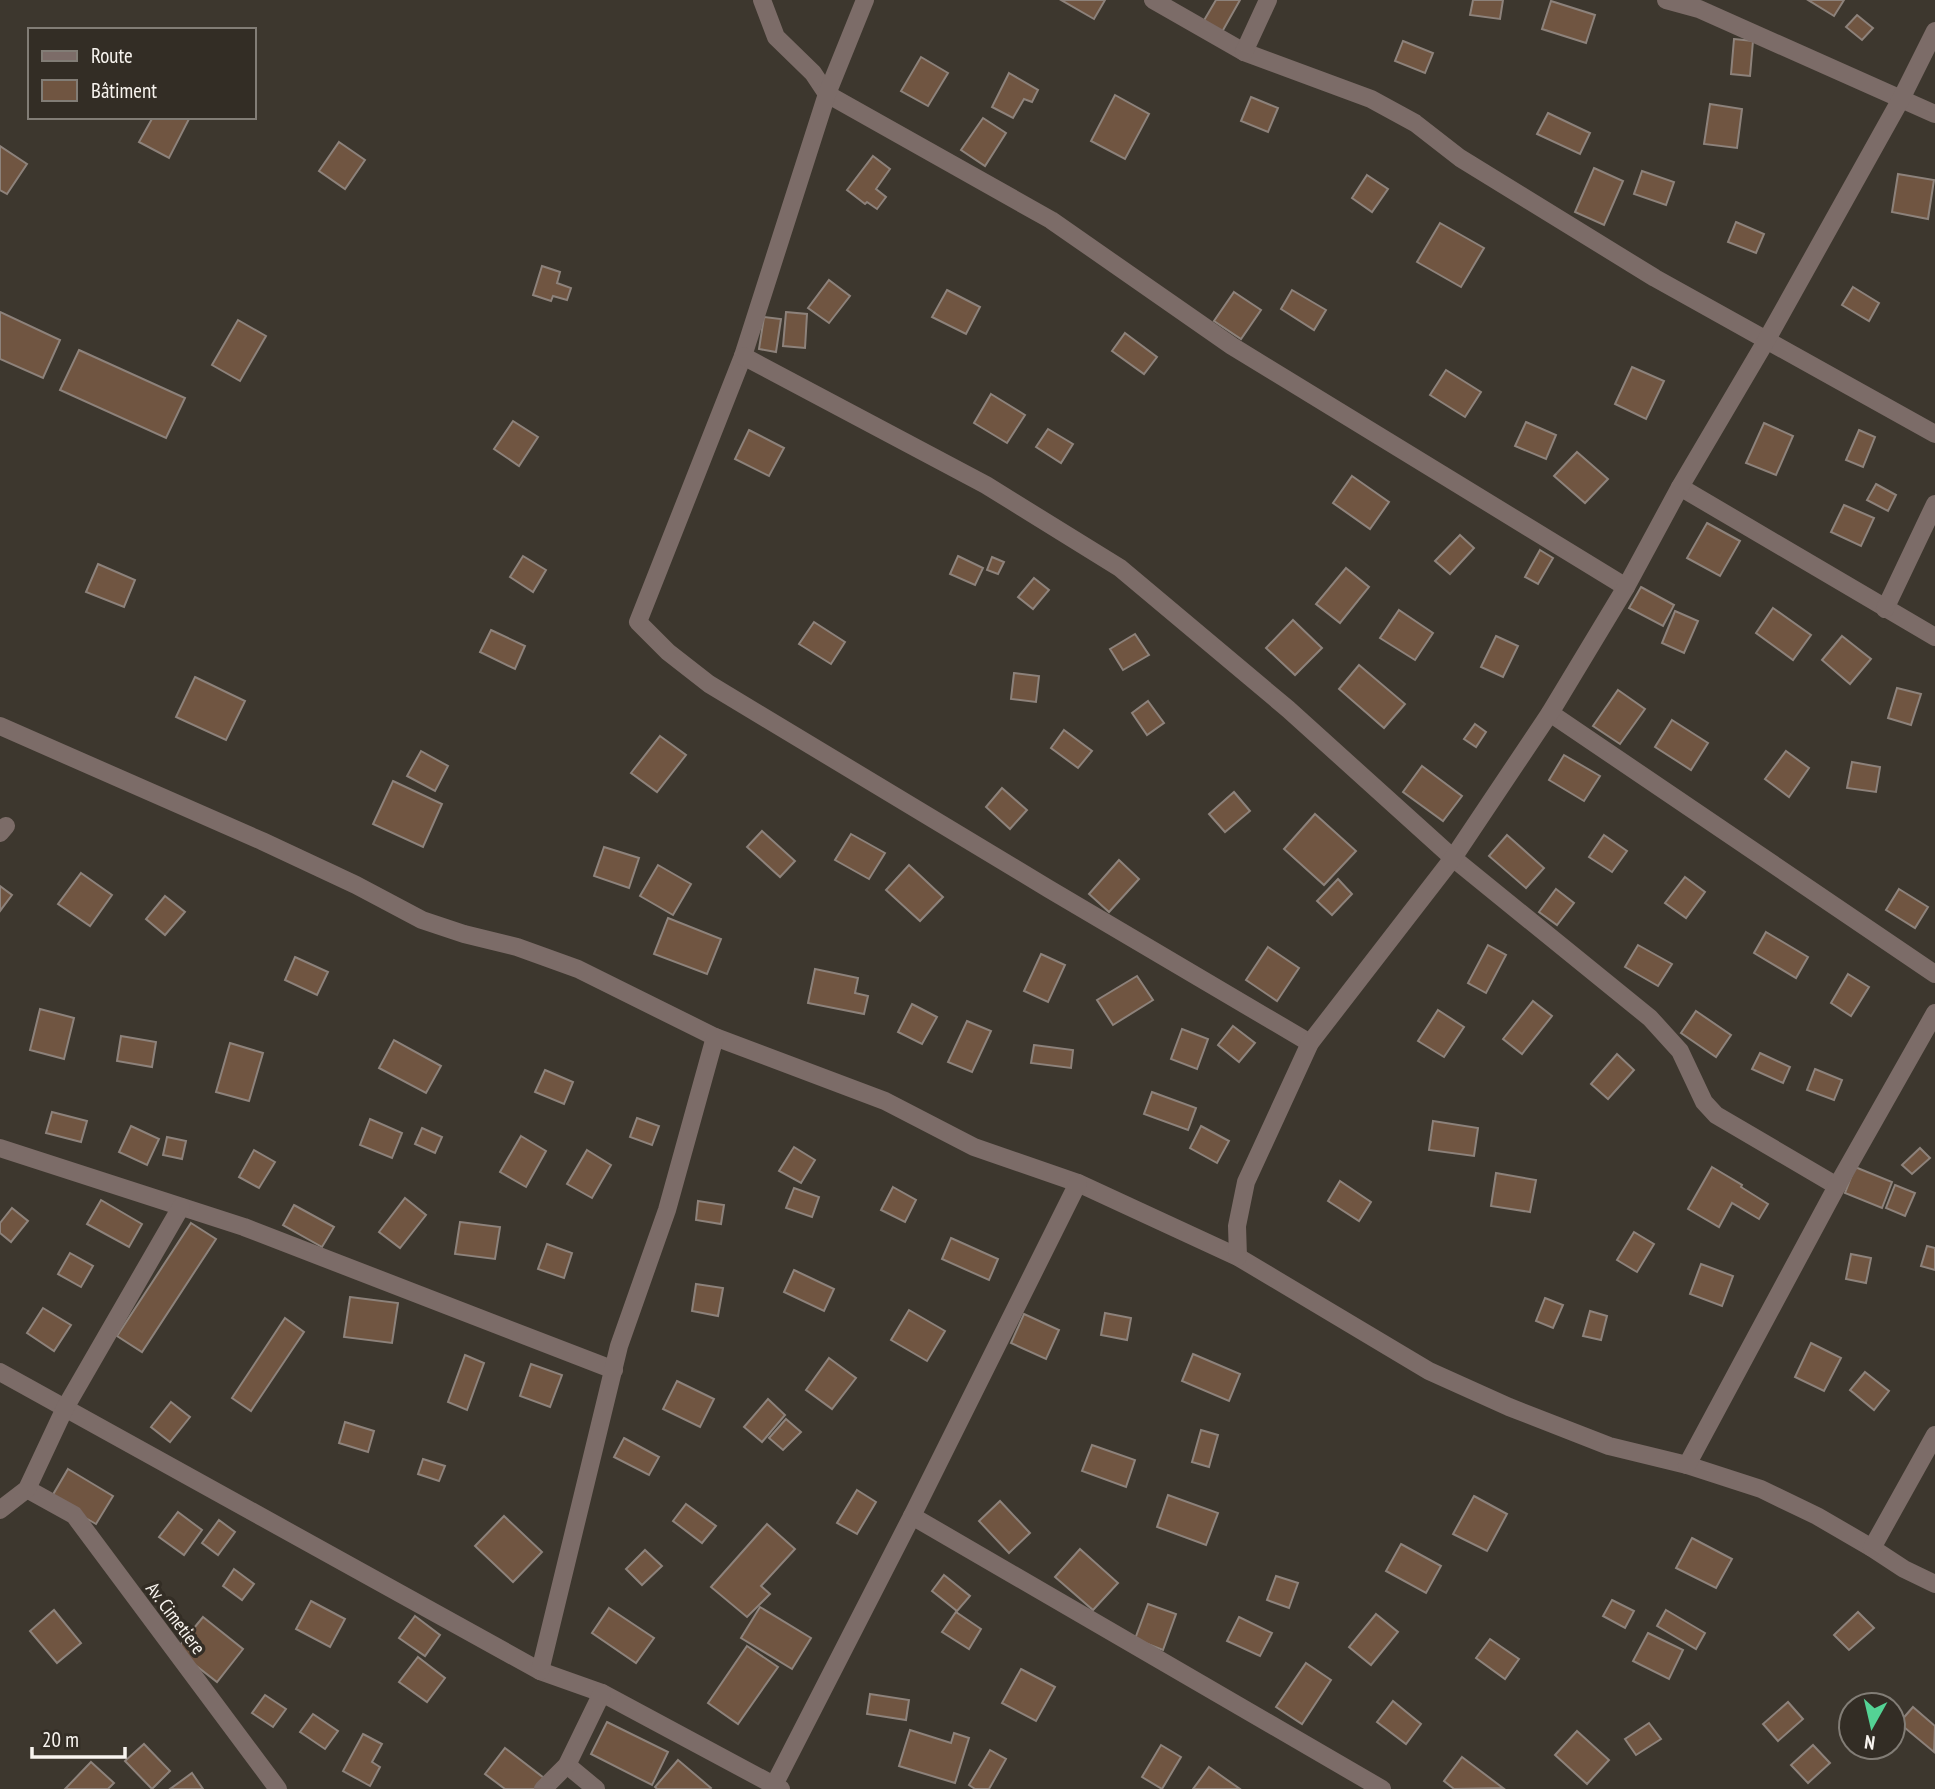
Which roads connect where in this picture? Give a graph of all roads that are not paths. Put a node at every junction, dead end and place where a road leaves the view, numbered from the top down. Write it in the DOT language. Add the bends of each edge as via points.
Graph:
graph roads {
  1 [pos="762,0"];
  2 [pos="865,0"];
  3 [pos="1153,0"];
  4 [pos="1268,0"];
  5 [pos="1666,0"];
  6 [pos="1935,31"];
  7 [pos="1244,52"];
  8 [pos="827,94"];
  9 [pos="1901,99"];
  10 [pos="1935,114"];
  11 [pos="1766,341"];
  12 [pos="743,356"];
  13 [pos="1935,434"];
  14 [pos="1680,487"];
  15 [pos="1935,504"];
  16 [pos="1626,587"];
  17 [pos="1885,609"];
  18 [pos="1935,637"];
  19 [pos="1550,713"];
  20 [pos="0,726"];
  21 [pos="1453,858"];
  22 [pos="1935,974"];
  23 [pos="1935,1013"];
  24 [pos="715,1037"];
  25 [pos="1310,1043"];
  26 [pos="0,1148"];
  27 [pos="1079,1183"];
  28 [pos="1837,1186"];
  29 [pos="181,1207"];
  30 [pos="1238,1257"];
  31 [pos="614,1370"];
  32 [pos="0,1373"];
  33 [pos="65,1408"];
  34 [pos="1935,1435"];
  35 [pos="1687,1465"];
  36 [pos="27,1489"];
  37 [pos="0,1510"];
  38 [pos="912,1516"];
  39 [pos="1872,1548"];
  40 [pos="1935,1584"];
  41 [pos="540,1671"];
  42 [pos="602,1693"];
  43 [pos="567,1765"];
  44 [pos="777,1787"];
  45 [pos="278,1789"];
  46 [pos="543,1789"];
  47 [pos="596,1789"];
  48 [pos="1382,1789"];
  1 -- 8 [label="street" via="776,37 813,73"];
  2 -- 8 [label="street"];
  3 -- 7 [label="street"];
  4 -- 7 [label="street"];
  5 -- 9 [label="street" via="1699,9"];
  6 -- 9 [label="street"];
  7 -- 11 [label="street" via="1371,99 1415,123 1472,166"];
  8 -- 12 [label="street"];
  8 -- 16 [label="street" via="1051,220 1232,346"];
  9 -- 10 [label="street"];
  9 -- 11 [label="street"];
  11 -- 13 [label="street"];
  11 -- 14 [label="street"];
  12 -- 21 [label="street" via="986,485 1120,568 1288,709"];
  12 -- 25 [label="street" via="638,622 709,684"];
  14 -- 16 [label="street"];
  14 -- 17 [label="street"];
  15 -- 17 [label="street"];
  16 -- 19 [label="street"];
  17 -- 18 [label="street"];
  19 -- 21 [label="street"];
  19 -- 22 [label="street"];
  20 -- 24 [label="street" via="262,841 422,920 578,969"];
  21 -- 25 [label="street"];
  21 -- 28 [label="street" via="1650,1018 1680,1051 1704,1102 1716,1115"];
  23 -- 28 [label="street"];
  24 -- 27 [label="street" via="885,1101 974,1147"];
  24 -- 31 [label="street" via="667,1210"];
  25 -- 30 [label="street" via="1246,1182 1237,1226"];
  26 -- 29 [label="street"];
  27 -- 30 [label="street"];
  27 -- 38 [label="street"];
  28 -- 35 [label="street"];
  29 -- 31 [label="street"];
  29 -- 33 [label="street"];
  30 -- 35 [label="street" via="1429,1371 1609,1446"];
  31 -- 41 [label="street"];
  32 -- 33 [label="street"];
  33 -- 36 [label="street"];
  33 -- 41 [label="street"];
  34 -- 39 [label="street"];
  35 -- 39 [label="street" via="1786,1500"];
  36 -- 37 [label="street"];
  36 -- 45 [label="street, Av. Cimetiere" via="74,1515"];
  38 -- 44 [label="street"];
  38 -- 48 [label="street"];
  39 -- 40 [label="street"];
  41 -- 42 [label="street"];
  42 -- 43 [label="street"];
  42 -- 44 [label="street"];
  43 -- 46 [label="street"];
  43 -- 47 [label="street"];
}
